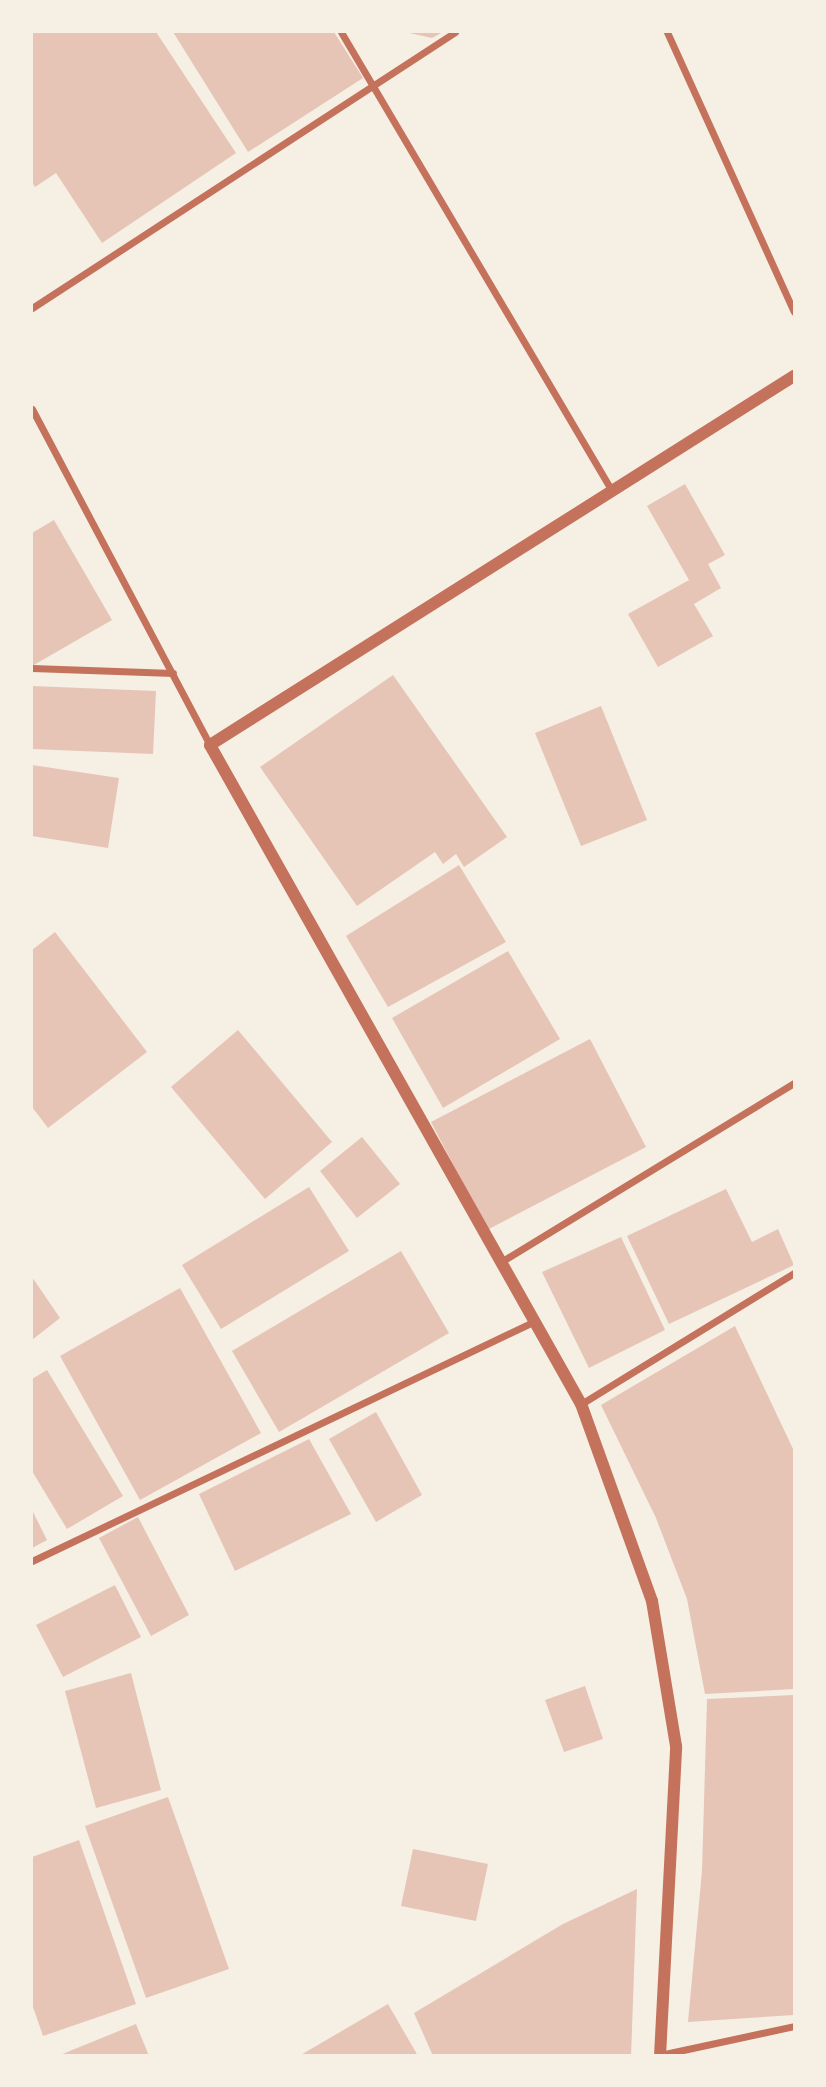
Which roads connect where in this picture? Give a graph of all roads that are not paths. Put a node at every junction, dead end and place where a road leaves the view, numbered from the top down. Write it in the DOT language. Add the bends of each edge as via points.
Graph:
graph roads {
  1 [pos="341,32"];
  2 [pos="455,32"];
  3 [pos="667,32"];
  4 [pos="375,82"];
  5 [pos="32,308"];
  6 [pos="794,312"];
  7 [pos="794,376"];
  8 [pos="32,409"];
  9 [pos="612,491"];
  10 [pos="32,668"];
  11 [pos="173,673"];
  12 [pos="210,745"];
  13 [pos="794,1083"];
  14 [pos="498,1263"];
  15 [pos="794,1273"];
  16 [pos="531,1323"];
  17 [pos="581,1404"];
  18 [pos="32,1561"];
  19 [pos="794,2026"];
  20 [pos="660,2055"];
  1 -- 4 [label="street"];
  2 -- 4 [label="street"];
  3 -- 6 [label="street"];
  4 -- 5 [label="street"];
  4 -- 9 [label="street"];
  7 -- 9 [label="street"];
  8 -- 11 [label="street"];
  9 -- 12 [label="street"];
  10 -- 11 [label="street"];
  11 -- 12 [label="street"];
  12 -- 14 [label="street"];
  13 -- 14 [label="street"];
  14 -- 16 [label="street"];
  15 -- 17 [label="street"];
  16 -- 17 [label="street"];
  16 -- 18 [label="street"];
  17 -- 20 [label="street" via="652,1601 676,1746"];
  19 -- 20 [label="street"];
}
